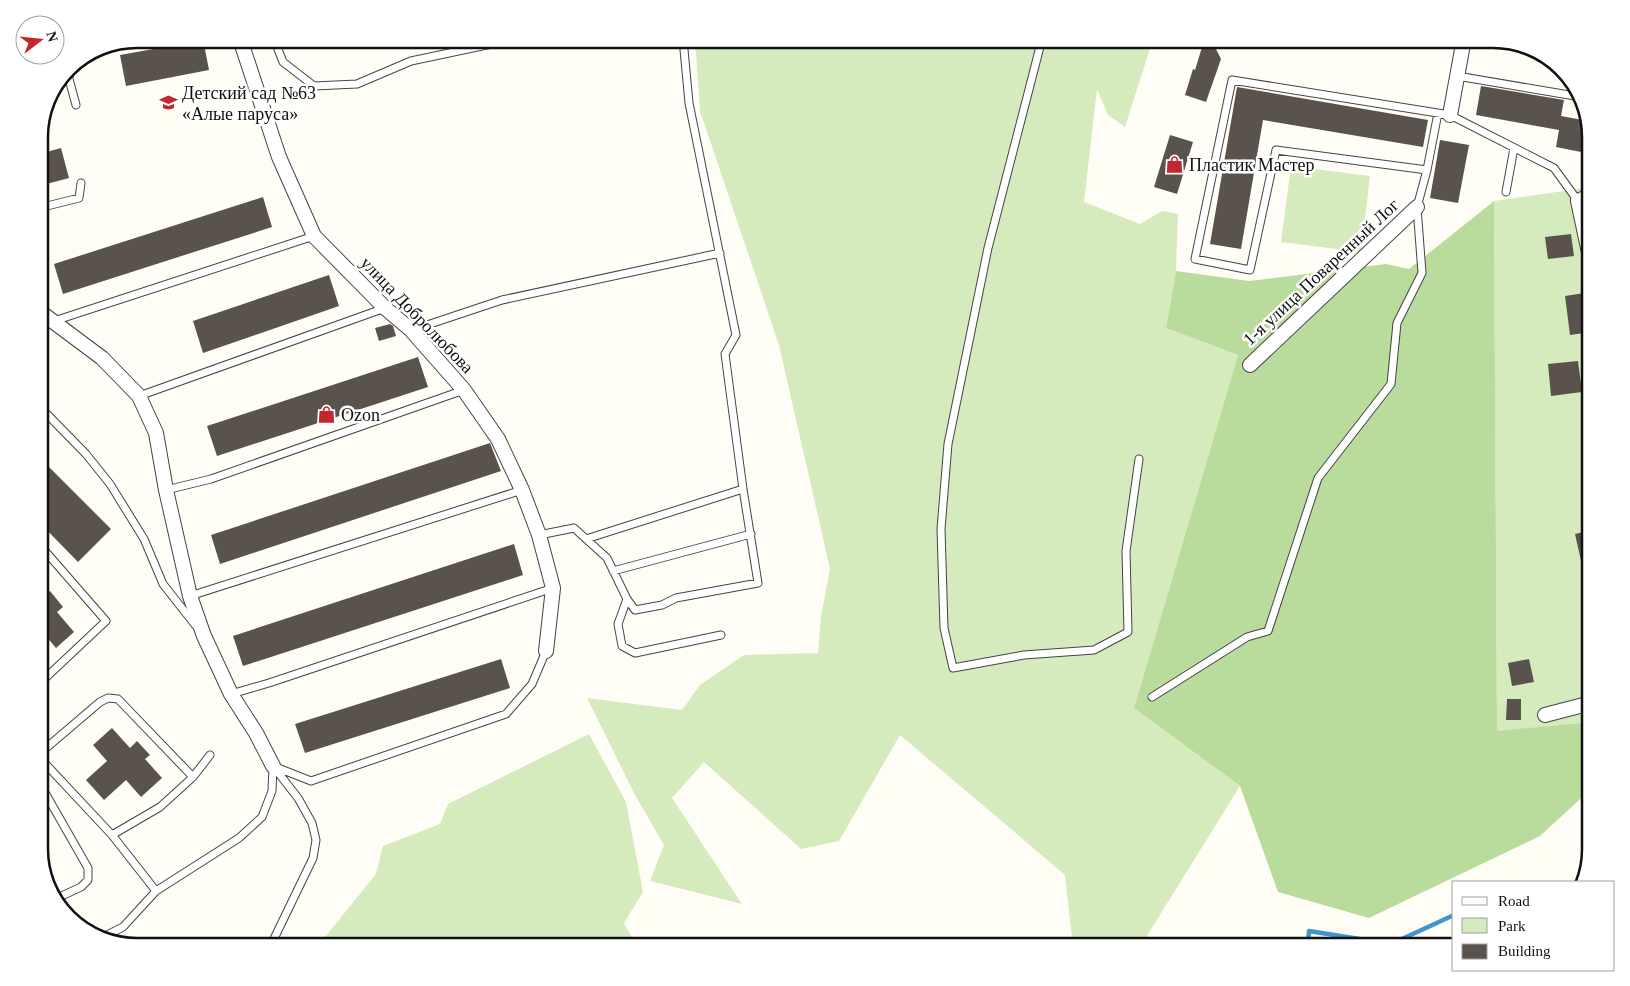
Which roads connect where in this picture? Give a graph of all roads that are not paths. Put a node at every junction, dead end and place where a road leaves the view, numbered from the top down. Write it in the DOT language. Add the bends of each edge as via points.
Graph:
graph roads {
  1 [pos="243,48"];
  2 [pos="278,48"];
  3 [pos="472,48"];
  4 [pos="683,48"];
  5 [pos="1040,48"];
  6 [pos="1462,48"];
  7 [pos="1457,76"];
  8 [pos="69,79"];
  9 [pos="1572,95"];
  10 [pos="76,105"];
  11 [pos="1444,114"];
  12 [pos="1514,148"];
  13 [pos="1427,170"];
  14 [pos="81,183"];
  15 [pos="1506,192"];
  16 [pos="1582,199"];
  17 [pos="1578,201"];
  18 [pos="48,206"];
  19 [pos="1417,207"];
  20 [pos="1582,220"];
  21 [pos="314,236"];
  22 [pos="720,253"];
  23 [pos="385,308"];
  24 [pos="48,317"];
  25 [pos="54,321"];
  26 [pos="411,330"];
  27 [pos="1250,365"];
  28 [pos="464,390"];
  29 [pos="139,396"];
  30 [pos="48,415"];
  31 [pos="1139,459"];
  32 [pos="743,489"];
  33 [pos="166,490"];
  34 [pos="522,490"];
  35 [pos="751,534"];
  36 [pos="539,535"];
  37 [pos="586,539"];
  38 [pos="48,554"];
  39 [pos="613,571"];
  40 [pos="553,588"];
  41 [pos="190,596"];
  42 [pos="627,599"];
  43 [pos="721,635"];
  44 [pos="204,636"];
  45 [pos="546,651"];
  46 [pos="48,676"];
  47 [pos="231,694"];
  48 [pos="1152,696"];
  49 [pos="1582,705"];
  50 [pos="1545,715"];
  51 [pos="48,747"];
  52 [pos="210,755"];
  53 [pos="48,765"];
  54 [pos="273,766"];
  55 [pos="193,778"];
  56 [pos="48,798"];
  57 [pos="112,835"];
  58 [pos="156,891"];
  59 [pos="61,896"];
  60 [pos="110,934"];
  61 [pos="274,938"];
  1 -- 21 [label="street, улица Добролюбова" via="279,157"];
  2 -- 3 [label="lane" via="283,62 314,86 356,84 411,61"];
  4 -- 22 [label="lane" via="689,103"];
  5 -- 31 [label="lane" via="988,248 948,444 942,529 944,628 953,668 1024,655 1094,650 1128,632 1126,551"];
  6 -- 7 [label="street"];
  7 -- 9 [label="lane"];
  7 -- 11 [label="street"];
  8 -- 10 [label="lane"];
  11 -- 12 [label="lane"];
  11 -- 13 [label="lane"];
  11 -- 13 [label="lane" via="1232,80 1195,258 1250,270 1276,150"];
  12 -- 15 [label="lane"];
  12 -- 17 [label="lane" via="1554,168"];
  13 -- 19 [label="lane"];
  14 -- 18 [label="lane" via="79,198"];
  16 -- 17 [label="street"];
  17 -- 20 [label="street"];
  19 -- 27 [label="street, 1-я улица Поваренный Лог"];
  19 -- 48 [label="lane" via="1422,273 1397,323 1391,384 1318,478 1268,631 1247,637"];
  21 -- 23 [label="street, улица Добролюбова"];
  21 -- 25 [label="lane"];
  22 -- 26 [label="lane" via="502,300"];
  22 -- 32 [label="lane" via="736,336 725,354"];
  23 -- 26 [label="street, улица Добролюбова"];
  23 -- 29 [label="lane"];
  24 -- 25 [label="street"];
  25 -- 29 [label="street" via="102,358"];
  26 -- 28 [label="street, улица Добролюбова"];
  28 -- 33 [label="lane" via="211,479"];
  28 -- 34 [label="street, улица Добролюбова" via="498,439"];
  29 -- 33 [label="street" via="156,432"];
  30 -- 44 [label="lane" via="110,484 144,540 164,584"];
  32 -- 35 [label="lane"];
  32 -- 37 [label="lane"];
  33 -- 41 [label="street"];
  34 -- 36 [label="street, улица Добролюбова"];
  34 -- 41 [label="lane"];
  35 -- 39 [label="lane"];
  35 -- 42 [label="lane" via="758,583 676,598 662,605 636,610"];
  36 -- 37 [label="lane" via="574,528"];
  36 -- 40 [label="street, улица Добролюбова"];
  37 -- 39 [label="lane" via="607,558"];
  38 -- 46 [label="lane" via="106,622"];
  39 -- 42 [label="lane"];
  40 -- 45 [label="street, улица Добролюбова"];
  40 -- 47 [label="lane"];
  41 -- 44 [label="street"];
  42 -- 43 [label="lane" via="618,624 622,646 635,653"];
  44 -- 47 [label="street"];
  45 -- 54 [label="lane" via="532,684 506,714 311,781"];
  47 -- 54 [label="street"];
  49 -- 50 [label="street"];
  51 -- 55 [label="lane" via="100,702 108,698 118,700"];
  52 -- 55 [label="lane"];
  53 -- 57 [label="lane"];
  54 -- 58 [label="lane" via="272,791 262,817 239,838"];
  54 -- 61 [label="lane" via="298,798 312,823 316,840 313,858"];
  55 -- 57 [label="lane" via="160,807"];
  56 -- 59 [label="lane" via="88,868 88,880"];
  57 -- 58 [label="lane"];
  58 -- 60 [label="lane" via="123,927"];
}
